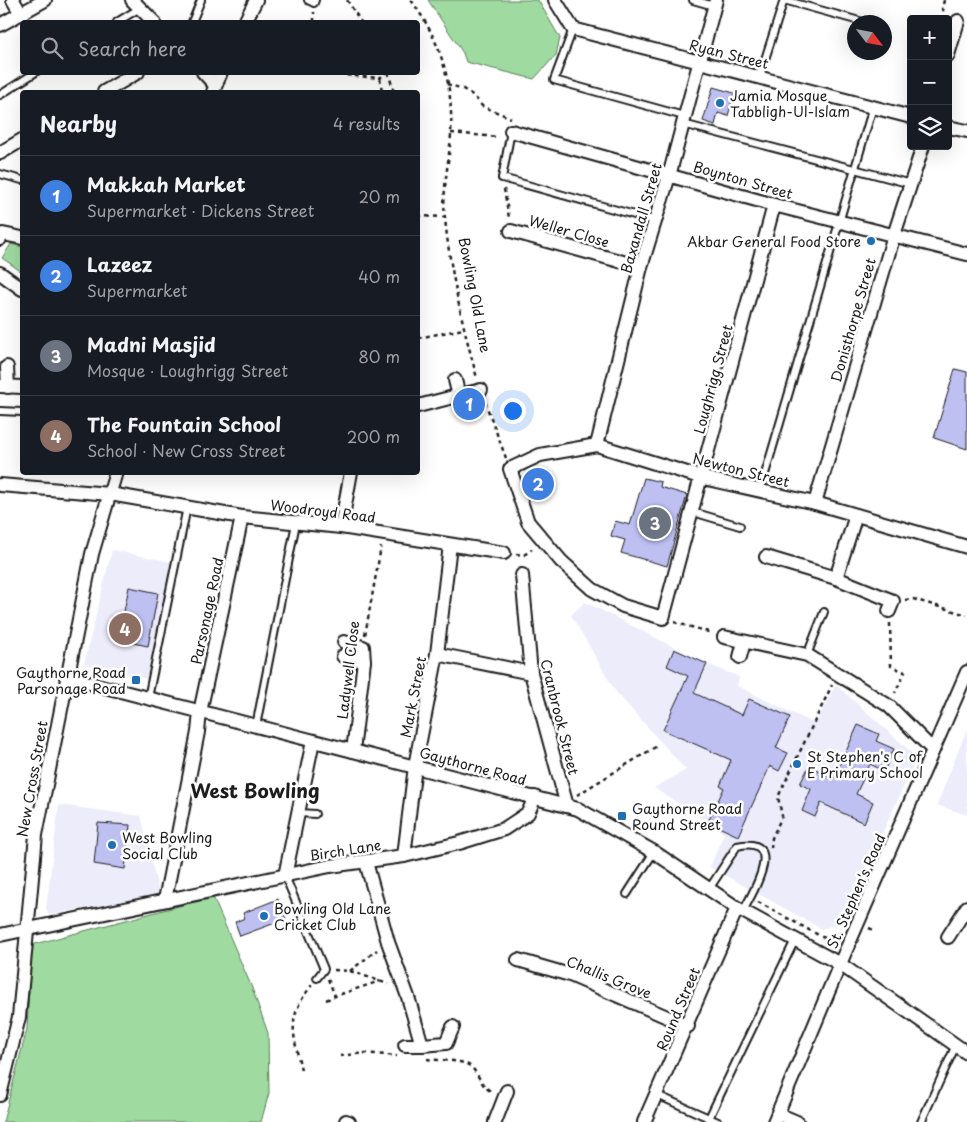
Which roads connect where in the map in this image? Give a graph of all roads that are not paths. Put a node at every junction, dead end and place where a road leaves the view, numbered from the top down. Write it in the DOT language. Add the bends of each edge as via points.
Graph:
graph roads {
  1 [pos="13,0"];
  2 [pos="45,0"];
  3 [pos="201,0"];
  4 [pos="256,0"];
  5 [pos="308,0"];
  6 [pos="316,0"];
  7 [pos="555,0"];
  8 [pos="693,0"];
  9 [pos="715,3"];
  10 [pos="136,4"];
  11 [pos="21,14"];
  12 [pos="847,18"];
  13 [pos="119,20"];
  14 [pos="152,20"];
  15 [pos="193,20"];
  16 [pos="246,20"];
  17 [pos="958,21"];
  18 [pos="0,25"];
  19 [pos="573,29"];
  20 [pos="952,41"];
  21 [pos="700,62"];
  22 [pos="31,75"];
  23 [pos="133,75"];
  24 [pos="205,75"];
  25 [pos="220,75"];
  26 [pos="760,78"];
  27 [pos="214,89"];
  28 [pos="107,90"];
  29 [pos="0,95"];
  30 [pos="873,107"];
  31 [pos="907,116"];
  32 [pos="684,120"];
  33 [pos="952,128"];
  34 [pos="967,131"];
  35 [pos="510,135"];
  36 [pos="20,141"];
  37 [pos="922,150"];
  38 [pos="0,153"];
  39 [pos="856,168"];
  40 [pos="0,174"];
  41 [pos="669,176"];
  42 [pos="20,179"];
  43 [pos="910,190"];
  44 [pos="774,205"];
  45 [pos="656,221"];
  46 [pos="839,222"];
  47 [pos="511,231"];
  48 [pos="894,235"];
  49 [pos="20,238"];
  50 [pos="0,239"];
  51 [pos="967,254"];
  52 [pos="641,267"];
  53 [pos="0,273"];
  54 [pos="20,288"];
  55 [pos="7,367"];
  56 [pos="455,380"];
  57 [pos="4,386"];
  58 [pos="20,387"];
  59 [pos="481,390"];
  60 [pos="459,396"];
  61 [pos="420,406"];
  62 [pos="0,411"];
  63 [pos="20,412"];
  64 [pos="597,446"];
  65 [pos="115,475"];
  66 [pos="351,475"];
  67 [pos="703,478"];
  68 [pos="0,485"];
  69 [pos="760,491"];
  70 [pos="110,494"];
  71 [pos="814,503"];
  72 [pos="188,507"];
  73 [pos="693,512"];
  74 [pos="856,515"];
  75 [pos="242,517"];
  76 [pos="296,523"];
  77 [pos="740,526"];
  78 [pos="342,527"];
  79 [pos="450,545"];
  80 [pos="967,547"];
  81 [pos="504,553"];
  82 [pos="766,557"];
  83 [pos="522,575"];
  84 [pos="836,578"];
  85 [pos="891,606"];
  86 [pos="824,612"];
  87 [pos="663,618"];
  88 [pos="724,637"];
  89 [pos="344,642"];
  90 [pos="744,642"];
  91 [pos="437,654"];
  92 [pos="807,655"];
  93 [pos="343,656"];
  94 [pos="740,657"];
  95 [pos="364,661"];
  96 [pos="967,672"];
  97 [pos="531,673"];
  98 [pos="66,677"];
  99 [pos="148,698"];
  100 [pos="200,712"];
  101 [pos="256,726"];
  102 [pos="313,741"];
  103 [pos="353,750"];
  104 [pos="934,750"];
  105 [pos="415,766"];
  106 [pos="535,797"];
  107 [pos="567,804"];
  108 [pos="299,813"];
  109 [pos="315,814"];
  110 [pos="654,852"];
  111 [pos="404,856"];
  112 [pos="366,862"];
  113 [pos="284,876"];
  114 [pos="709,889"];
  115 [pos="627,894"];
  116 [pos="165,900"];
  117 [pos="967,907"];
  118 [pos="744,912"];
  119 [pos="27,931"];
  120 [pos="0,935"];
  121 [pos="948,937"];
  122 [pos="795,940"];
  123 [pos="518,960"];
  124 [pos="840,964"];
  125 [pos="317,978"];
  126 [pos="688,1026"];
  127 [pos="453,1027"];
  128 [pos="422,1045"];
  129 [pos="956,1045"];
  130 [pos="405,1051"];
  131 [pos="967,1053"];
  132 [pos="505,1094"];
  133 [pos="0,1095"];
  134 [pos="656,1095"];
  135 [pos="776,1118"];
  136 [pos="708,1120"];
  137 [pos="494,1122"];
  138 [pos="644,1122"];
  139 [pos="718,1122"];
  140 [pos="797,1122"];
  141 [pos="922,1122"];
  1 -- 11 [label="street"];
  2 -- 11 [label="street"];
  3 -- 15 [label="lane"];
  4 -- 16 [label="street"];
  5 -- 6 [label="lane" via="314,3"];
  7 -- 19 [label="street"];
  8 -- 9 [label="lane"];
  9 -- 21 [label="street, Baxandall Street"];
  10 -- 13 [label="lane"];
  10 -- 14 [label="street"];
  11 -- 18 [label="street"];
  12 -- 26 [label="lane" via="784,0"];
  17 -- 20 [label="street"];
  19 -- 21 [label="street, Ryan Street"];
  19 -- 32 [label="lane" via="554,80"];
  21 -- 26 [label="street, Ryan Street"];
  21 -- 32 [label="street, Baxandall Street"];
  22 -- 29 [label="lane"];
  23 -- 28 [label="street"];
  24 -- 27 [label="street"];
  25 -- 27 [label="street"];
  26 -- 30 [label="street, Ryan Street"];
  30 -- 31 [label="street, Ryan Street"];
  30 -- 39 [label="lane"];
  32 -- 39 [label="lane"];
  32 -- 41 [label="street, Baxandall Street"];
  33 -- 34 [label="street"];
  35 -- 41 [label="street, Boynton Street"];
  35 -- 45 [label="lane" via="502,178"];
  36 -- 38 [label="street"];
  37 -- 43 [label="street, Donisthorpe Street"];
  39 -- 43 [label="lane"];
  39 -- 46 [label="lane"];
  40 -- 42 [label="lane"];
  41 -- 44 [label="street, Boynton Street"];
  41 -- 45 [label="street, Baxandall Street"];
  43 -- 48 [label="street, Donisthorpe Street"];
  44 -- 46 [label="street, Boynton Street"];
  44 -- 67 [label="street, Loughrigg Street"];
  45 -- 52 [label="street, Baxandall Street"];
  46 -- 48 [label="street, Boynton Street"];
  46 -- 69 [label="lane"];
  47 -- 52 [label="street, Weller Close"];
  48 -- 51 [label="street, Boynton Street"];
  48 -- 71 [label="street, Donisthorpe Street"];
  49 -- 50 [label="street" via="4,234"];
  52 -- 64 [label="street, Baxandall Street"];
  53 -- 54 [label="street"];
  55 -- 57 [label="street"];
  56 -- 60 [label="street"];
  57 -- 58 [label="street"];
  59 -- 60 [label="street"];
  60 -- 61 [label="street"];
  62 -- 63 [label="lane"];
  64 -- 67 [label="street, Newton Street"];
  64 -- 87 [label="street, Newton Street" via="540,455 510,469 528,522 561,562 592,589 623,606"];
  65 -- 70 [label="street, New Cross Street"];
  66 -- 78 [label="street"];
  67 -- 69 [label="street, Newton Street"];
  67 -- 73 [label="street, Loughrigg Street"];
  68 -- 70 [label="street"];
  69 -- 71 [label="street, Newton Street"];
  70 -- 72 [label="street, Woodroyd Road"];
  70 -- 98 [label="street, New Cross Street" via="92,554"];
  71 -- 74 [label="street, Newton Street"];
  72 -- 75 [label="street, Woodroyd Road"];
  72 -- 99 [label="lane"];
  73 -- 77 [label="lane"];
  73 -- 87 [label="street, Loughrigg Street"];
  74 -- 80 [label="street, Newton Street"];
  74 -- 84 [label="street"];
  75 -- 76 [label="street, Woodroyd Road"];
  75 -- 100 [label="street, Parsonage Road"];
  76 -- 78 [label="street, Woodroyd Road"];
  76 -- 101 [label="lane"];
  78 -- 79 [label="street, Woodroyd Road"];
  79 -- 81 [label="street, Woodroyd Road"];
  79 -- 91 [label="street, Mark Street"];
  82 -- 84 [label="street"];
  83 -- 97 [label="street, Cranbrook Street"];
  84 -- 85 [label="street"];
  86 -- 92 [label="lane"];
  88 -- 90 [label="street"];
  89 -- 95 [label="street, Ladywell Close" via="363,647"];
  90 -- 92 [label="street"];
  90 -- 94 [label="street"];
  91 -- 97 [label="street"];
  91 -- 105 [label="street, Mark Street"];
  92 -- 104 [label="street" via="889,706"];
  93 -- 95 [label="street"];
  95 -- 103 [label="street, Ladywell Close"];
  96 -- 104 [label="street, St. Stephen's Road"];
  97 -- 107 [label="street, Cranbrook Street"];
  98 -- 99 [label="street, Gaythorne Road"];
  98 -- 119 [label="street, New Cross Street" via="36,835"];
  99 -- 100 [label="street, Gaythorne Road"];
  100 -- 101 [label="street, Gaythorne Road"];
  100 -- 116 [label="street, Parsonage Road"];
  101 -- 102 [label="street, Gaythorne Road"];
  102 -- 103 [label="street, Gaythorne Road"];
  102 -- 108 [label="street"];
  103 -- 105 [label="street, Gaythorne Road"];
  104 -- 124 [label="street, St. Stephen's Road"];
  105 -- 106 [label="street, Gaythorne Road"];
  105 -- 111 [label="street, Mark Street"];
  106 -- 107 [label="street, Gaythorne Road"];
  106 -- 111 [label="street, Birch Lane" via="528,813 504,829"];
  107 -- 110 [label="street, Gaythorne Road"];
  108 -- 109 [label="lane"];
  108 -- 113 [label="street"];
  110 -- 114 [label="street, Gaythorne Road"];
  110 -- 115 [label="lane"];
  111 -- 112 [label="street, Birch Lane"];
  112 -- 113 [label="street, Birch Lane"];
  112 -- 128 [label="street"];
  113 -- 116 [label="street, Birch Lane"];
  113 -- 125 [label="lane" via="324,969"];
  114 -- 118 [label="street, Gaythorne Road"];
  114 -- 118 [label="lane" via="737,846 746,844 760,850 764,857 760,880"];
  116 -- 119 [label="street, Birch Lane"];
  117 -- 121 [label="street"];
  118 -- 122 [label="street, Gaythorne Road"];
  118 -- 126 [label="street, Round Street"];
  119 -- 120 [label="street"];
  119 -- 133 [label="street, New Cross Street" via="19,1017"];
  122 -- 124 [label="street, Gaythorne Road"];
  122 -- 136 [label="lane"];
  123 -- 126 [label="street, Challis Grove" via="570,975"];
  124 -- 129 [label="street"];
  124 -- 135 [label="street, St. Stephen's Road"];
  126 -- 134 [label="street, Round Street"];
  127 -- 128 [label="street" via="446,1043"];
  128 -- 130 [label="street"];
  129 -- 131 [label="street"];
  129 -- 141 [label="lane"];
  132 -- 137 [label="street"];
  134 -- 136 [label="lane"];
  134 -- 138 [label="street, Round Street"];
  135 -- 140 [label="street"];
  136 -- 139 [label="lane"];
}
